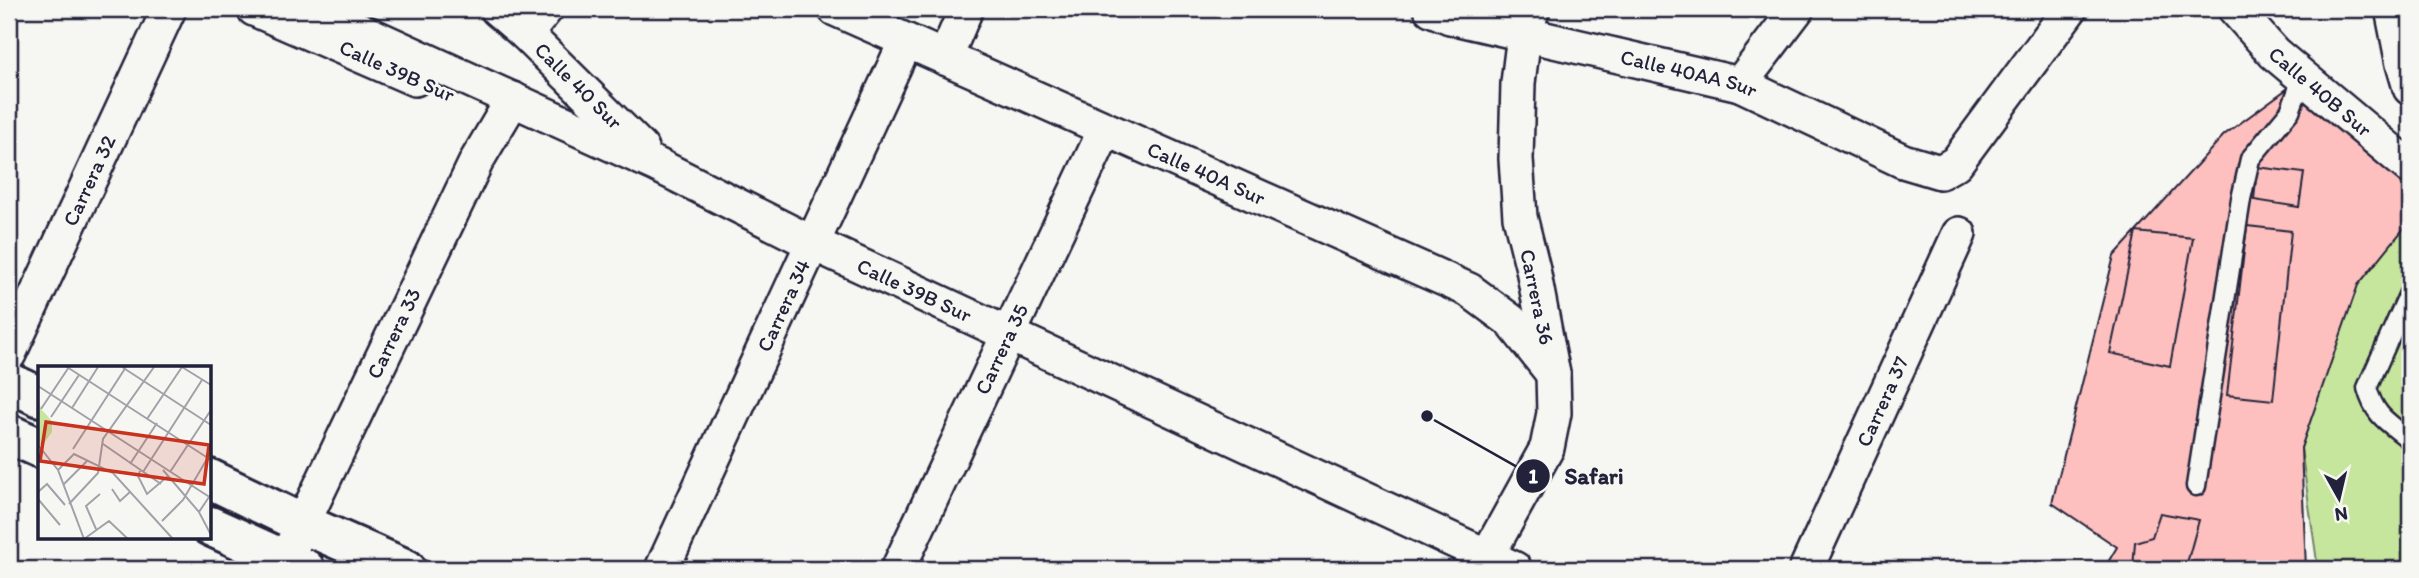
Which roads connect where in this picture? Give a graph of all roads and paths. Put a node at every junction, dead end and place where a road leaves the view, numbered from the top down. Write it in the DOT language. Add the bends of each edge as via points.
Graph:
graph roads {
  1 [pos="169,9"];
  2 [pos="254,9"];
  3 [pos="314,9"];
  4 [pos="497,9"];
  5 [pos="835,9"];
  6 [pos="966,9"];
  7 [pos="1431,9"];
  8 [pos="1797,9"];
  9 [pos="2070,9"];
  10 [pos="2235,9"];
  11 [pos="2392,9"];
  12 [pos="536,22"];
  13 [pos="1528,22"];
  14 [pos="906,41"];
  15 [pos="945,58"];
  16 [pos="2303,77"];
  17 [pos="1740,84"];
  18 [pos="2410,88"];
  19 [pos="507,108"];
  20 [pos="1105,130"];
  21 [pos="657,164"];
  22 [pos="2410,167"];
  23 [pos="1959,234"];
  24 [pos="812,243"];
  25 [pos="2410,291"];
  26 [pos="1009,334"];
  27 [pos="9,354"];
  28 [pos="1553,374"];
  29 [pos="9,382"];
  30 [pos="38,396"];
  31 [pos="9,434"];
  32 [pos="2410,440"];
  33 [pos="38,447"];
  34 [pos="212,480"];
  35 [pos="2196,486"];
  36 [pos="303,524"];
  37 [pos="212,527"];
  38 [pos="1494,565"];
  39 [pos="290,566"];
  40 [pos="406,569"];
  41 [pos="662,569"];
  42 [pos="898,569"];
  43 [pos="1806,569"];
  1 -- 27 [label="street, Carrera 32"];
  2 -- 19 [label="street, Calle 39B Sur"];
  3 -- 19 [label="street, Calle 39B Sur"];
  4 -- 12 [label="street, Calle 40 Sur"];
  5 -- 14 [label="street, Calle 40A Sur"];
  6 -- 15 [label="street"];
  7 -- 13 [label="street, Calle 40AA Sur" via="1450,17"];
  8 -- 17 [label="street"];
  9 -- 17 [label="street, Calle 40AA Sur" via="1956,163 1945,171 1903,161"];
  10 -- 16 [label="street, Calle 40B Sur" via="2274,53"];
  11 -- 18 [label="street"];
  12 -- 21 [label="street, Calle 40 Sur"];
  13 -- 17 [label="street, Calle 40AA Sur"];
  13 -- 28 [label="street, Carrera 36" via="1518,83 1520,217"];
  14 -- 15 [label="street, Calle 40A Sur"];
  14 -- 24 [label="street, Carrera 34"];
  15 -- 20 [label="street, Calle 40A Sur"];
  16 -- 22 [label="street, Calle 40B Sur"];
  16 -- 35 [label="lane" via="2290,111 2250,159"];
  19 -- 21 [label="street, Calle 39B Sur"];
  19 -- 36 [label="street, Carrera 33" via="471,173"];
  20 -- 26 [label="street, Carrera 35"];
  20 -- 28 [label="street, Calle 40A Sur" via="1469,290 1511,321"];
  21 -- 24 [label="street, Calle 39B Sur"];
  23 -- 43 [label="street, Carrera 37"];
  24 -- 26 [label="street, Calle 39B Sur"];
  24 -- 41 [label="street, Carrera 34"];
  25 -- 32 [label="lane" via="2367,388 2379,415"];
  26 -- 38 [label="street, Calle 39B Sur"];
  26 -- 42 [label="street, Carrera 35"];
  28 -- 38 [label="street, Carrera 36" via="1554,413 1547,448"];
  29 -- 30 [label="street"];
  31 -- 33 [label="street"];
  34 -- 36 [label="street"];
  36 -- 39 [label="street, Carrera 33"];
  36 -- 40 [label="street"];
  37 -- 39 [label="street"];
}
